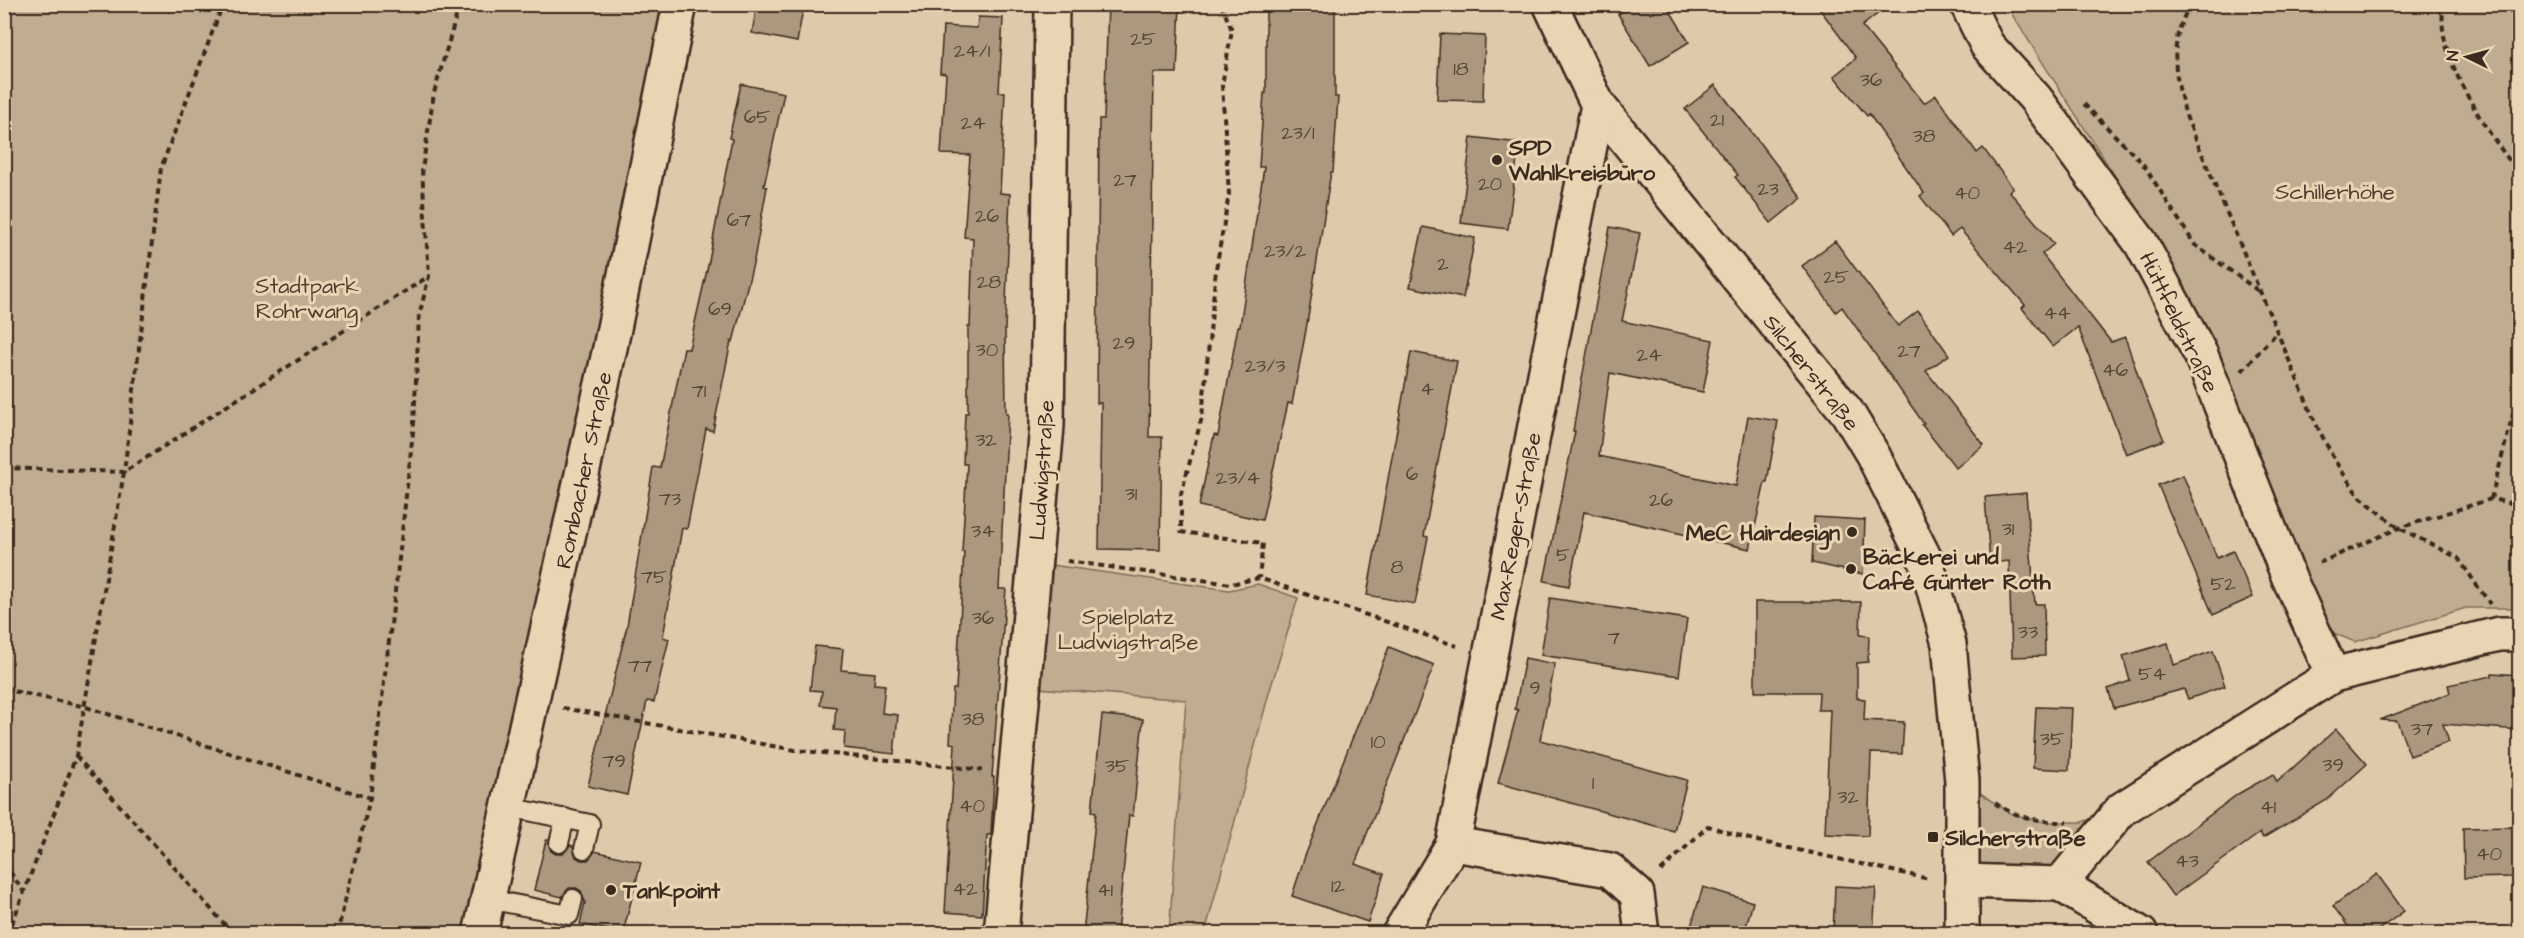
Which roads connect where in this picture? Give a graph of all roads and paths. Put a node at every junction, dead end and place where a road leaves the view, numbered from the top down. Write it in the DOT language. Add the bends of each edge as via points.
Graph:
graph roads {
  1 [pos="223,4"];
  2 [pos="462,4"];
  3 [pos="680,4"];
  4 [pos="1052,4"];
  5 [pos="1221,4"];
  6 [pos="1551,4"];
  7 [pos="1966,4"];
  8 [pos="2191,4"];
  9 [pos="2431,4"];
  10 [pos="2445,4"];
  11 [pos="2442,13"];
  12 [pos="2081,101"];
  13 [pos="1598,105"];
  14 [pos="2520,174"];
  15 [pos="429,276"];
  16 [pos="2262,293"];
  17 [pos="2277,332"];
  18 [pos="2520,387"];
  19 [pos="2218,399"];
  20 [pos="4,468"];
  21 [pos="124,472"];
  22 [pos="2491,499"];
  23 [pos="2520,505"];
  24 [pos="2398,528"];
  25 [pos="1035,556"];
  26 [pos="1259,578"];
  27 [pos="2289,578"];
  28 [pos="2509,634"];
  29 [pos="1489,657"];
  30 [pos="2333,675"];
  31 [pos="4,689"];
  32 [pos="532,703"];
  33 [pos="86,707"];
  34 [pos="76,756"];
  35 [pos="1015,774"];
  36 [pos="1962,780"];
  37 [pos="370,798"];
  38 [pos="509,807"];
  39 [pos="565,818"];
  40 [pos="2073,822"];
  41 [pos="560,843"];
  42 [pos="1453,844"];
  43 [pos="584,849"];
  44 [pos="4,863"];
  45 [pos="1963,881"];
  46 [pos="2060,884"];
  47 [pos="23,892"];
  48 [pos="1637,894"];
  49 [pos="488,899"];
  50 [pos="573,899"];
  51 [pos="8,933"];
  52 [pos="233,933"];
  53 [pos="337,933"];
  54 [pos="480,933"];
  55 [pos="1001,933"];
  56 [pos="1399,933"];
  57 [pos="1642,933"];
  58 [pos="1962,933"];
  59 [pos="2141,933"];
  1 -- 21 [label="path" via="161,168"];
  2 -- 15 [label="path" via="434,93 422,170"];
  3 -- 32 [label="street, Rombacher Straße" via="608,359"];
  4 -- 25 [label="street, Ludwigstraße" via="1047,426"];
  5 -- 26 [label="path" via="1232,30 1222,86 1229,194 1216,269 1202,417 1181,495 1181,531 1263,543"];
  6 -- 13 [label="street, Silcherstraße"];
  7 -- 19 [label="street, Hüttfeldstraße" via="1987,45 2035,98 2141,243 2200,355"];
  8 -- 16 [label="path" via="2176,44 2176,79 2186,116"];
  9 -- 11 [label="path"];
  10 -- 11 [label="path"];
  11 -- 14 [label="path" via="2444,42 2468,98"];
  12 -- 16 [label="path" via="2143,164 2195,245"];
  13 -- 29 [label="street, Max-Reger-Straße"];
  13 -- 36 [label="street, Silcherstraße" via="1847,412 1873,455 1926,561 1949,644"];
  15 -- 21 [label="path"];
  15 -- 37 [label="path" via="420,316 412,434"];
  16 -- 17 [label="path"];
  17 -- 19 [label="path"];
  17 -- 24 [label="path" via="2335,461 2358,495"];
  18 -- 22 [label="path"];
  19 -- 27 [label="street, Hüttfeldstraße"];
  20 -- 21 [label="path"];
  21 -- 33 [label="path"];
  22 -- 23 [label="path"];
  22 -- 24 [label="path"];
  24 -- 27 [label="path"];
  24 -- 28 [label="path" via="2458,558"];
  25 -- 26 [label="path" via="1231,584"];
  25 -- 35 [label="street, Ludwigstraße"];
  26 -- 29 [label="path"];
  27 -- 30 [label="street, Hüttfeldstraße"];
  28 -- 30 [label="street"];
  29 -- 42 [label="street, Max-Reger-Straße"];
  30 -- 46 [label="street" via="2122,809"];
  31 -- 33 [label="path"];
  32 -- 35 [label="path" via="795,750"];
  32 -- 38 [label="street, Rombacher Straße"];
  33 -- 34 [label="path"];
  33 -- 37 [label="path"];
  34 -- 47 [label="path"];
  34 -- 52 [label="path"];
  35 -- 55 [label="street, Ludwigstraße"];
  36 -- 40 [label="path" via="2012,814 2045,822"];
  36 -- 45 [label="street, Silcherstraße"];
  37 -- 53 [label="path"];
  38 -- 39 [label="lane"];
  38 -- 49 [label="street, Rombacher Straße"];
  39 -- 41 [label="lane"];
  39 -- 43 [label="lane" via="590,824"];
  42 -- 48 [label="street" via="1610,870"];
  42 -- 56 [label="street, Max-Reger-Straße"];
  44 -- 47 [label="path"];
  45 -- 46 [label="street"];
  45 -- 48 [label="path" via="1927,879 1753,840 1708,826"];
  45 -- 58 [label="street, Silcherstraße"];
  46 -- 59 [label="street"];
  47 -- 51 [label="path"];
  48 -- 57 [label="street"];
  49 -- 50 [label="lane" via="545,902 569,915"];
  49 -- 54 [label="street, Rombacher Straße"];
}
